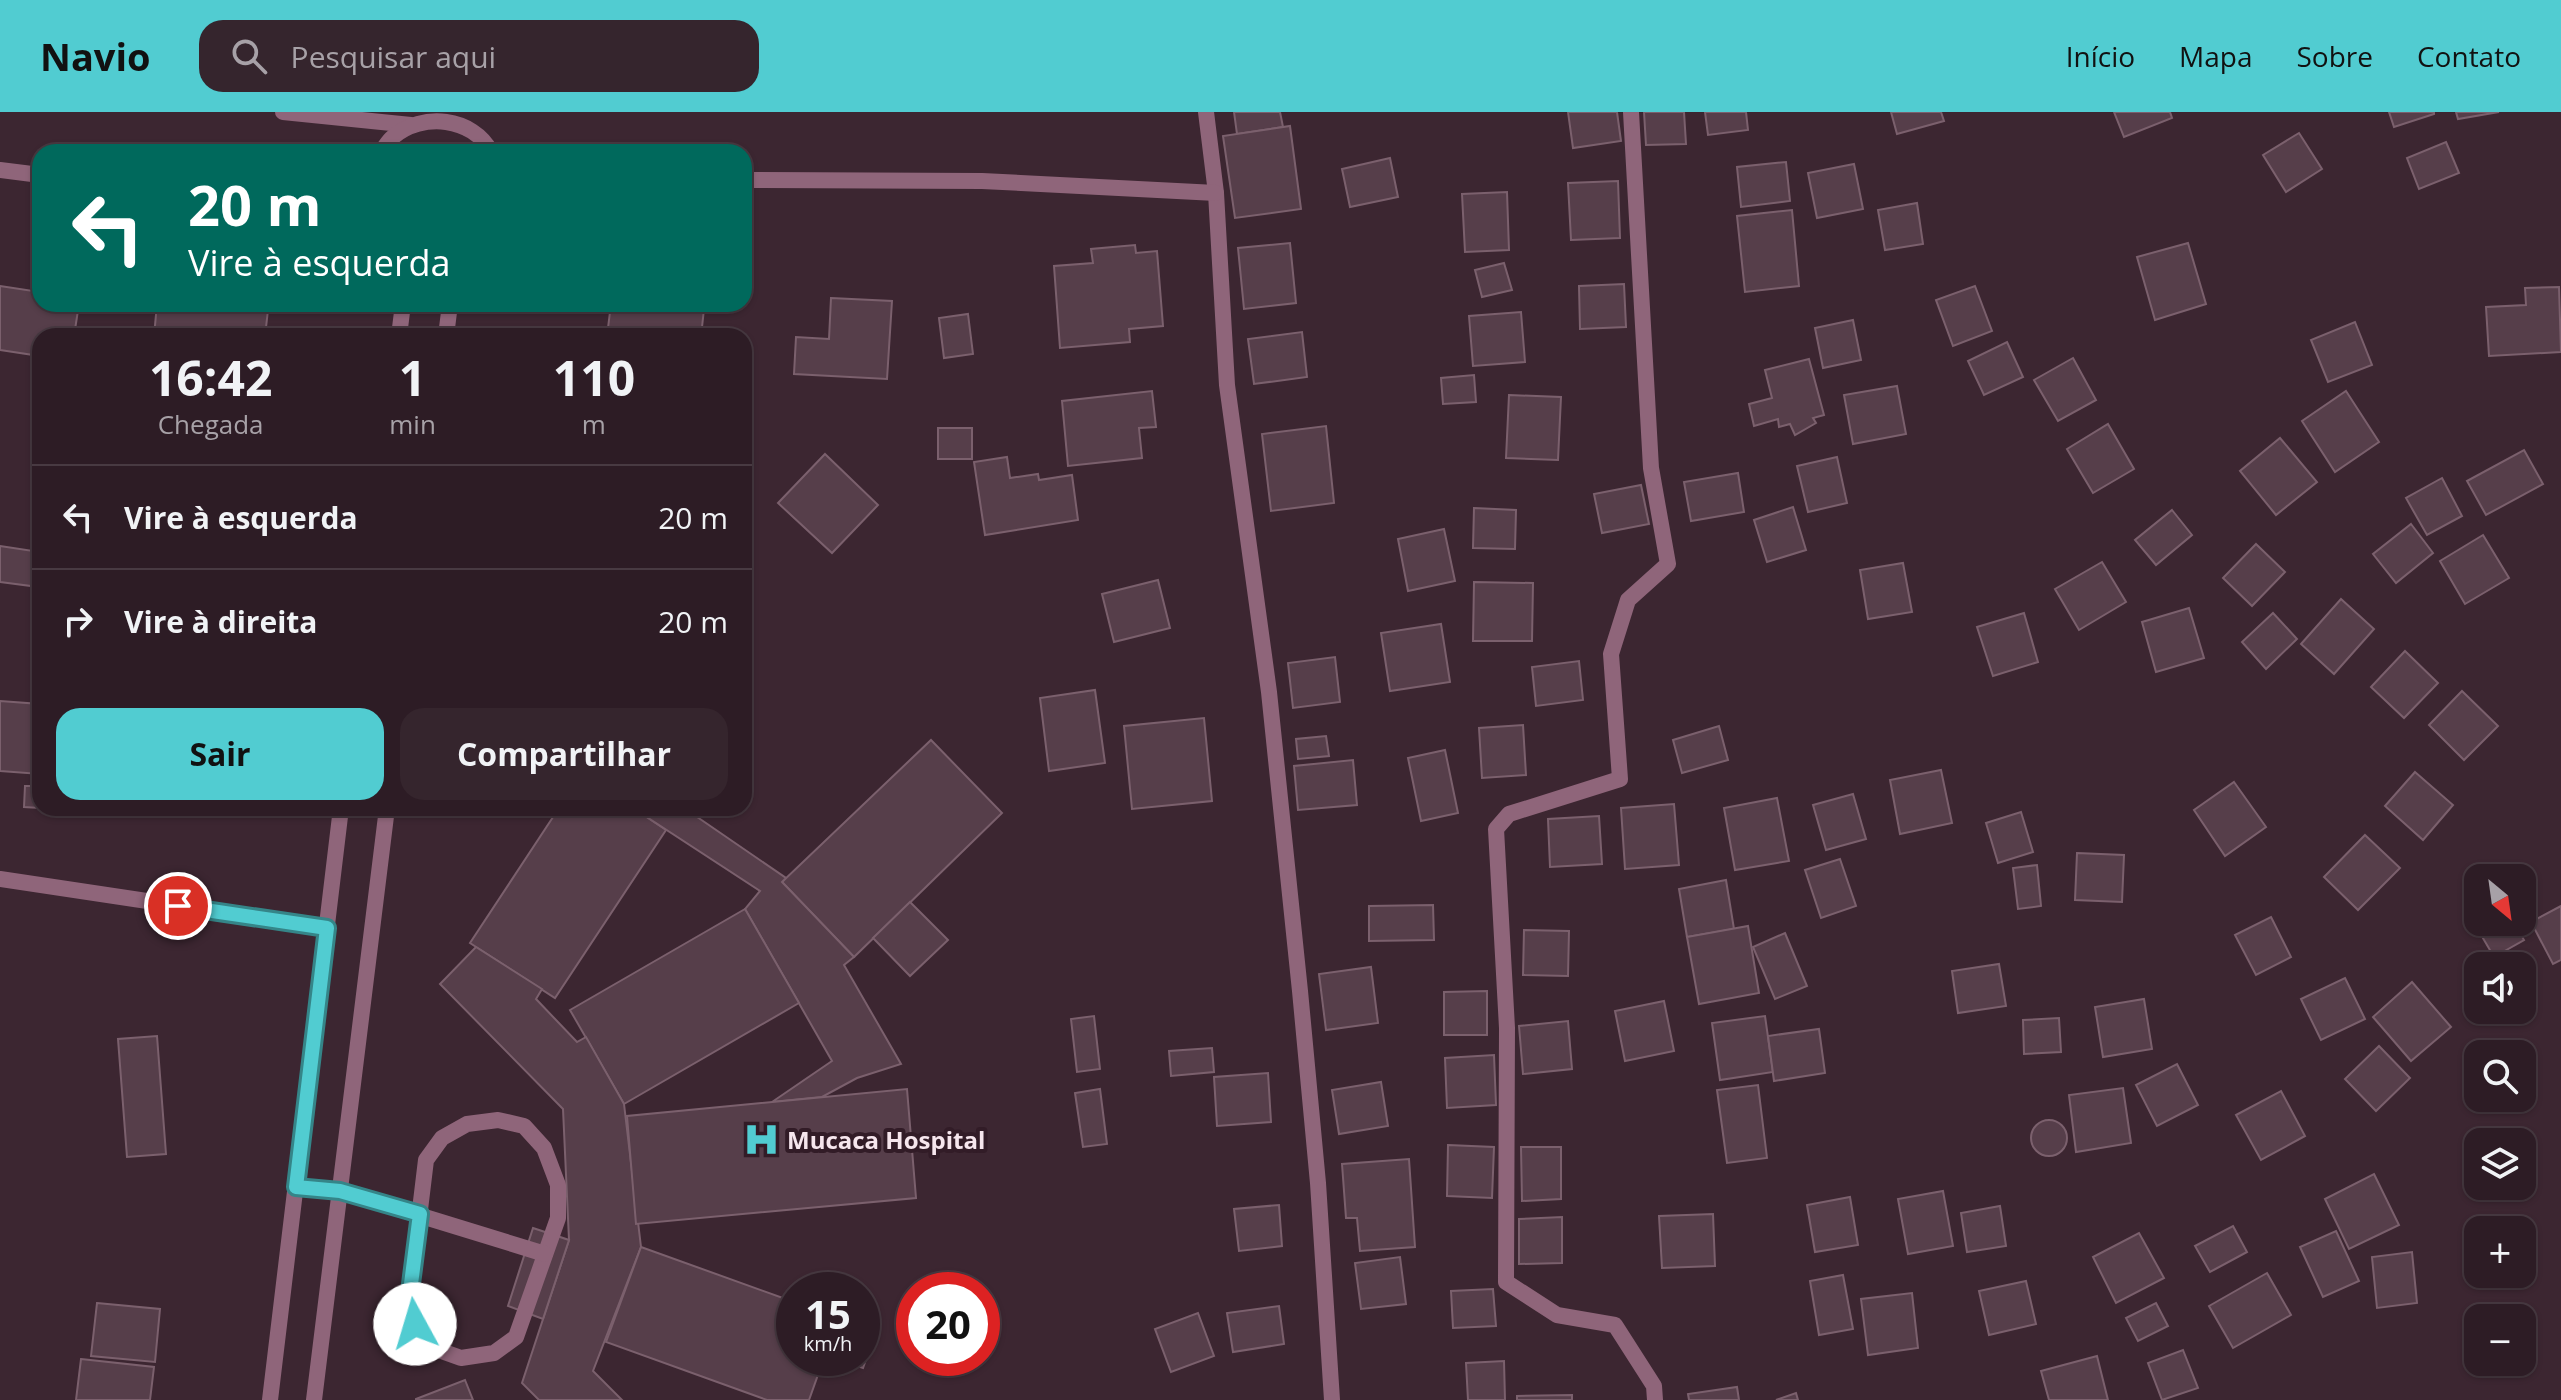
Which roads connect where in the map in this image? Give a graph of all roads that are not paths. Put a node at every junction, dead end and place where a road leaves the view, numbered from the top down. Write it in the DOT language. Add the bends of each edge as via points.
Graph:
graph roads {
  1 [pos="283,112"];
  2 [pos="1206,112"];
  3 [pos="1631,112"];
  4 [pos="411,125"];
  5 [pos="387,144"];
  6 [pos="487,144"];
  7 [pos="0,170"];
  8 [pos="32,174"];
  9 [pos="752,180"];
  10 [pos="1216,193"];
  11 [pos="340,816"];
  12 [pos="386,816"];
  13 [pos="0,879"];
  14 [pos="327,928"];
  15 [pos="296,1187"];
  16 [pos="340,1191"];
  17 [pos="420,1214"];
  18 [pos="545,1254"];
  19 [pos="270,1400"];
  20 [pos="314,1400"];
  21 [pos="1332,1400"];
  22 [pos="1655,1400"];
  1 -- 4 [label="street"];
  2 -- 10 [label="street"];
  3 -- 22 [label="street" via="1651,468 1668,564 1628,600 1611,654 1620,779 1509,814 1496,829 1507,1028 1506,1282 1557,1315 1615,1325 1654,1386"];
  4 -- 5 [label="street"];
  4 -- 6 [label="street" via="452,121 472,129"];
  7 -- 8 [label="street"];
  9 -- 10 [label="street" via="982,181"];
  10 -- 21 [label="street" via="1227,385 1274,739 1318,1183"];
  11 -- 14 [label="street"];
  12 -- 16 [label="street"];
  13 -- 14 [label="street"];
  14 -- 15 [label="street"];
  15 -- 16 [label="street"];
  15 -- 19 [label="street"];
  16 -- 17 [label="street"];
  16 -- 20 [label="street"];
  17 -- 18 [label="street"];
  17 -- 18 [label="street" via="426,1160 442,1138 467,1124 498,1120 524,1126 544,1148 558,1185 558,1218"];
  17 -- 18 [label="street" via="411,1284 415,1324 433,1348 461,1358 494,1353 516,1337"];
}
